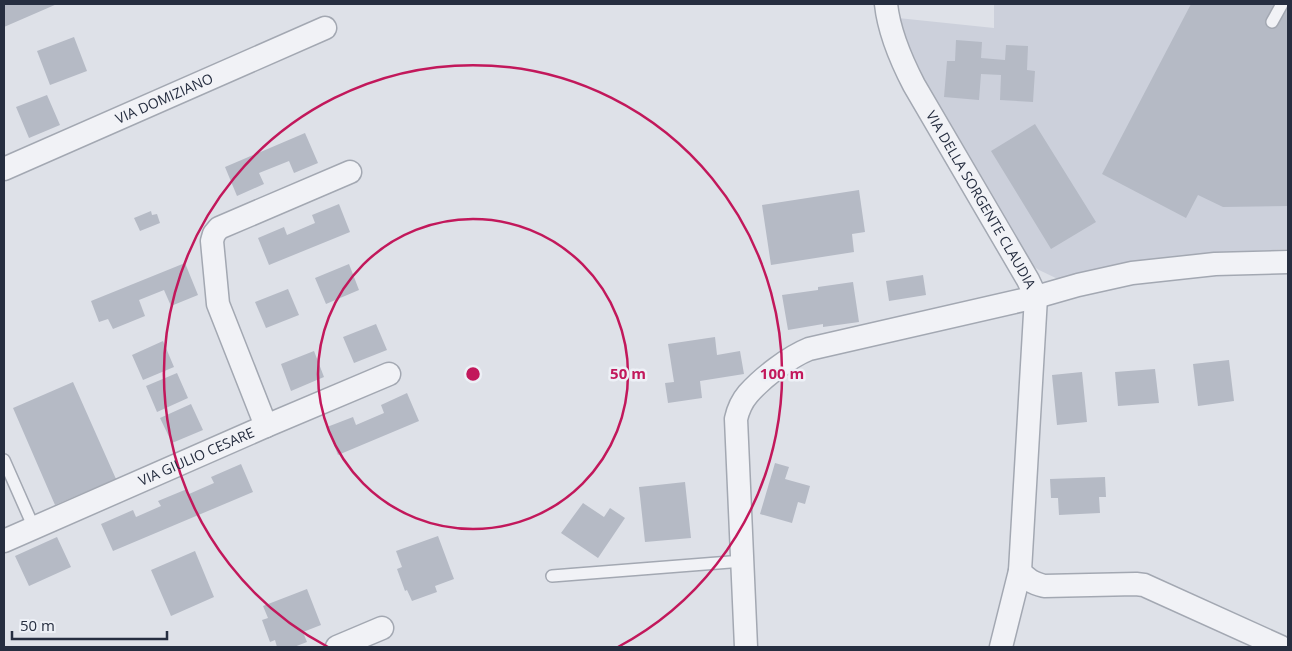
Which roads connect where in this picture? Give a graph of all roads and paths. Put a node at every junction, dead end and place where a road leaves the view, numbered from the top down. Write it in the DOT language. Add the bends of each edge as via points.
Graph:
graph roads {
  1 [pos="886,4"];
  2 [pos="1282,4"];
  3 [pos="1272,22"];
  4 [pos="325,28"];
  5 [pos="4,169"];
  6 [pos="350,172"];
  7 [pos="1288,262"];
  8 [pos="1036,298"];
  9 [pos="389,374"];
  10 [pos="266,426"];
  11 [pos="4,460"];
  12 [pos="34,528"];
  13 [pos="4,541"];
  14 [pos="743,561"];
  15 [pos="1020,571"];
  16 [pos="552,576"];
  17 [pos="382,628"];
  18 [pos="337,647"];
  19 [pos="746,647"];
  20 [pos="1002,647"];
  21 [pos="1280,647"];
  1 -- 8 [label="street, VIA DELLA SORGENTE CLAUDIA" via="902,63"];
  2 -- 3 [label="lane"];
  4 -- 5 [label="street, VIA DOMIZIANO"];
  6 -- 10 [label="street" via="219,228 214,234 218,304"];
  7 -- 8 [label="street, VIA DELLA SORGENTE CLAUDIA" via="1152,270 1107,278"];
  8 -- 14 [label="street" via="809,349 754,388 739,407 736,419"];
  8 -- 15 [label="street"];
  9 -- 10 [label="street, VIA GIULIO CESARE"];
  10 -- 12 [label="street, VIA GIULIO CESARE"];
  11 -- 12 [label="lane"];
  12 -- 13 [label="street, VIA GIULIO CESARE"];
  14 -- 16 [label="lane"];
  14 -- 19 [label="street"];
  15 -- 20 [label="street"];
  15 -- 21 [label="street" via="1032,582 1044,586 1144,585"];
  17 -- 18 [label="street"];
}
